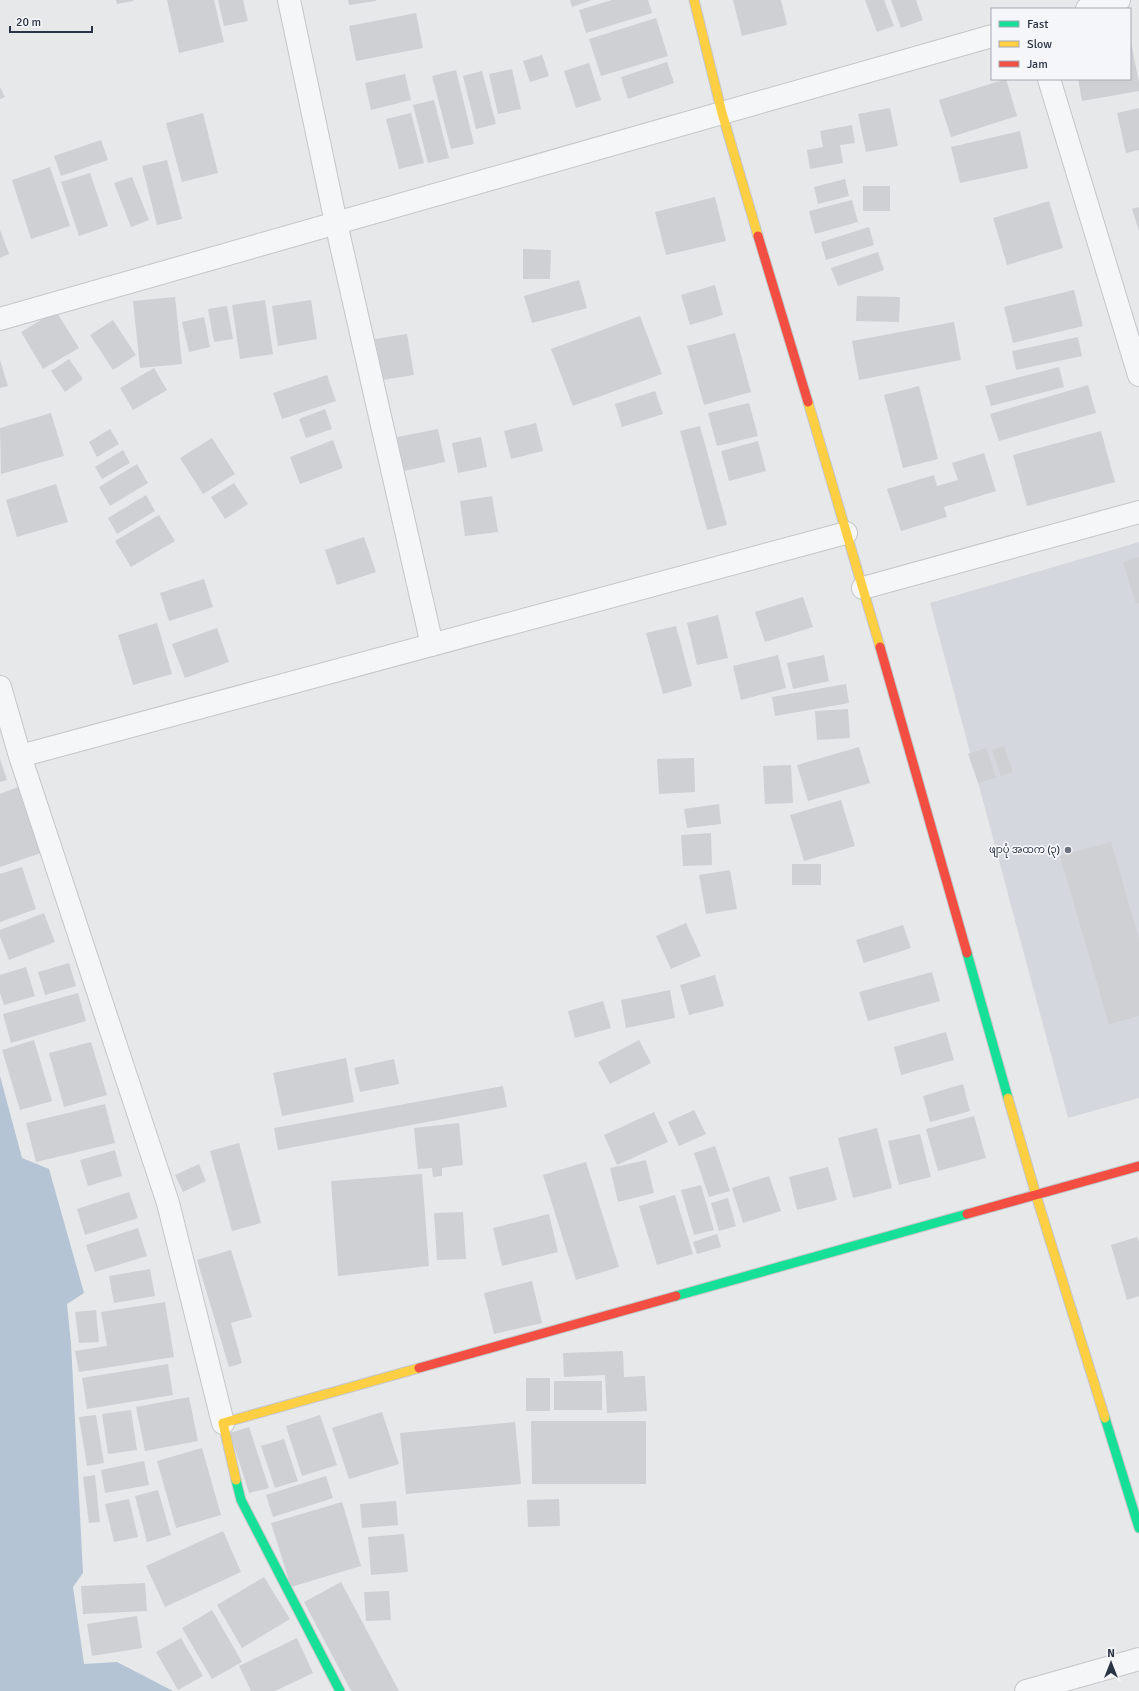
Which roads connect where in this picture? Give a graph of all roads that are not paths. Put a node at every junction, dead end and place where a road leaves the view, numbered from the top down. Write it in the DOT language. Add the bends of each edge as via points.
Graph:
graph roads {
  1 [pos="289,0"];
  2 [pos="694,0"];
  3 [pos="1119,0"];
  4 [pos="1091,8"];
  5 [pos="991,36"];
  6 [pos="1049,80"];
  7 [pos="722,113"];
  8 [pos="336,223"];
  9 [pos="0,319"];
  10 [pos="1139,375"];
  11 [pos="1139,512"];
  12 [pos="846,533"];
  13 [pos="863,588"];
  14 [pos="432,645"];
  15 [pos="0,687"];
  16 [pos="20,756"];
  17 [pos="1139,1166"];
  18 [pos="1036,1195"];
  19 [pos="223,1423"];
  20 [pos="1139,1528"];
  21 [pos="1139,1659"];
  22 [pos="340,1691"];
  23 [pos="1026,1691"];
  1 -- 8 [label="street"];
  2 -- 7 [label="street"];
  3 -- 4 [label="street"];
  5 -- 7 [label="street"];
  6 -- 10 [label="street"];
  7 -- 8 [label="street"];
  7 -- 12 [label="street"];
  8 -- 9 [label="street"];
  8 -- 14 [label="street"];
  11 -- 13 [label="street"];
  12 -- 13 [label="street"];
  12 -- 14 [label="street"];
  13 -- 18 [label="street"];
  14 -- 16 [label="street"];
  15 -- 16 [label="street"];
  16 -- 19 [label="street" via="168,1202"];
  17 -- 18 [label="street"];
  18 -- 19 [label="street"];
  18 -- 20 [label="street"];
  19 -- 22 [label="street" via="242,1500"];
  21 -- 23 [label="street"];
}
